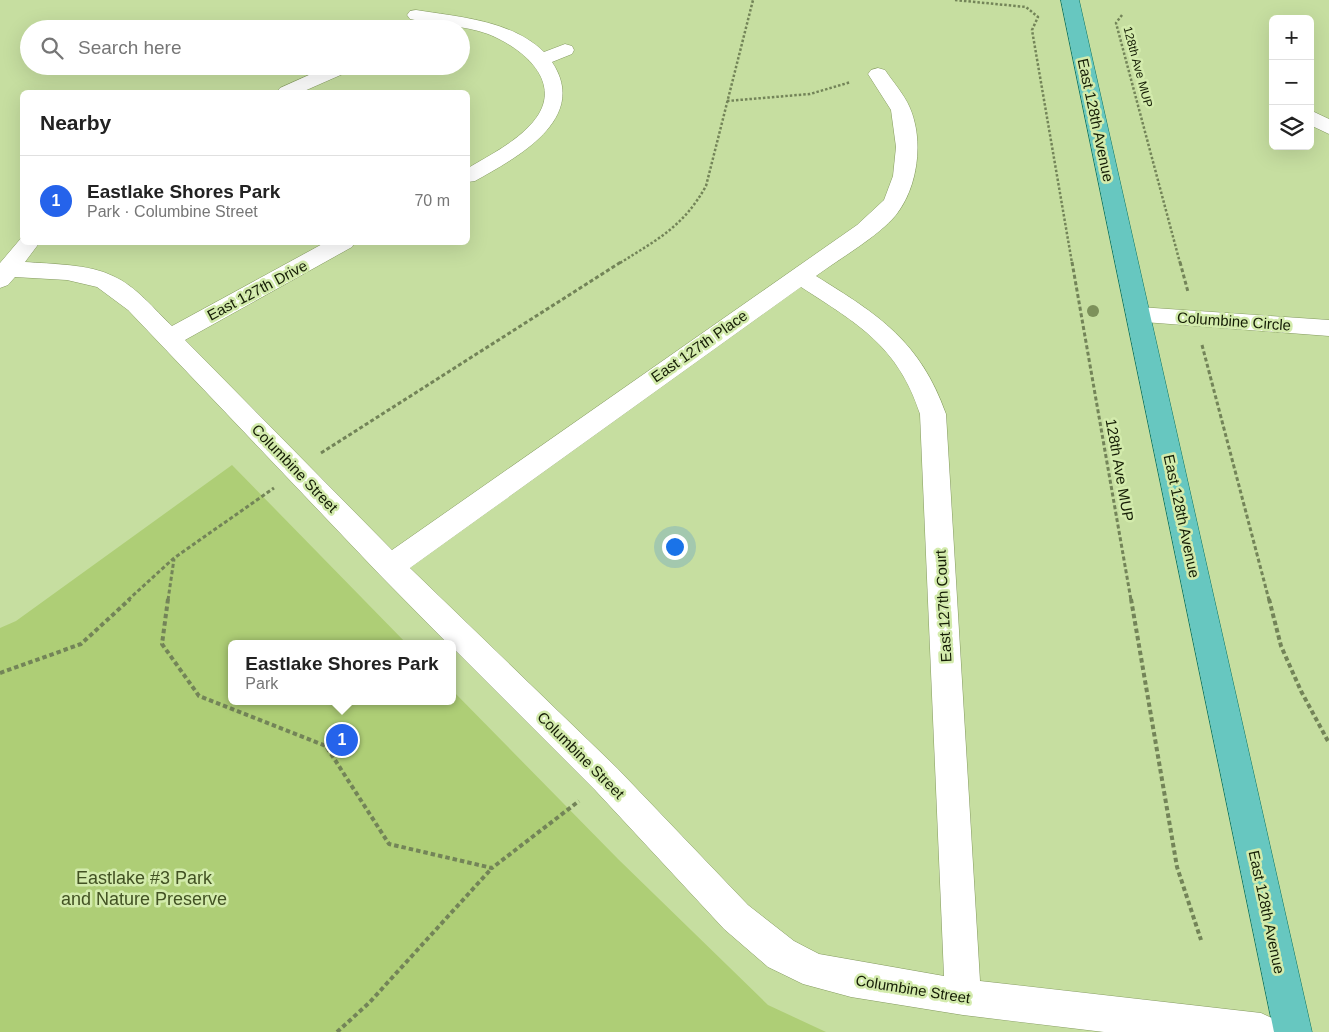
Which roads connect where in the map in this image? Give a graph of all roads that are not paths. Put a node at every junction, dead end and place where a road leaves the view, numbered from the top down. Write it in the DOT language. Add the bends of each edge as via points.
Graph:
graph roads {
  1 [pos="1070,0"];
  2 [pos="415,15"];
  3 [pos="442,20"];
  4 [pos="470,25"];
  5 [pos="565,50"];
  6 [pos="542,60"];
  7 [pos="878,74"];
  8 [pos="324,75"];
  9 [pos="291,90"];
  10 [pos="1314,119"];
  11 [pos="1329,128"];
  12 [pos="470,175"];
  13 [pos="27,245"];
  14 [pos="339,245"];
  15 [pos="4,274"];
  16 [pos="800,276"];
  17 [pos="1139,316"];
  18 [pos="1329,328"];
  19 [pos="169,338"];
  20 [pos="390,567"];
  21 [pos="963,998"];
  22 [pos="1261,1032"];
  23 [pos="1293,1032"];
  1 -- 17 [label="main road, East 128th Avenue"];
  2 -- 3 [label="street"];
  4 -- 6 [label="street" via="490,29 532,50"];
  5 -- 6 [label="street"];
  6 -- 12 [label="street" via="554,85 553,100 541,125 505,155"];
  7 -- 16 [label="street, East 127th Place" via="901,110 906,138 905,174 896,198 888,210 865,230"];
  8 -- 9 [label="street"];
  10 -- 11 [label="street"];
  13 -- 15 [label="street"];
  14 -- 19 [label="street, East 127th Drive"];
  15 -- 19 [label="street, Columbine Street" via="67,272 105,281 136,304"];
  16 -- 20 [label="street, East 127th Place"];
  16 -- 21 [label="street, East 127th Court" via="867,319 906,355 928,394 933,414"];
  17 -- 18 [label="street, Columbine Circle"];
  17 -- 23 [label="main road, East 128th Avenue"];
  19 -- 20 [label="street, Columbine Street"];
  20 -- 21 [label="street, Columbine Street" via="606,779 736,917 781,954 816,971"];
  21 -- 22 [label="street, Columbine Street"];
}
